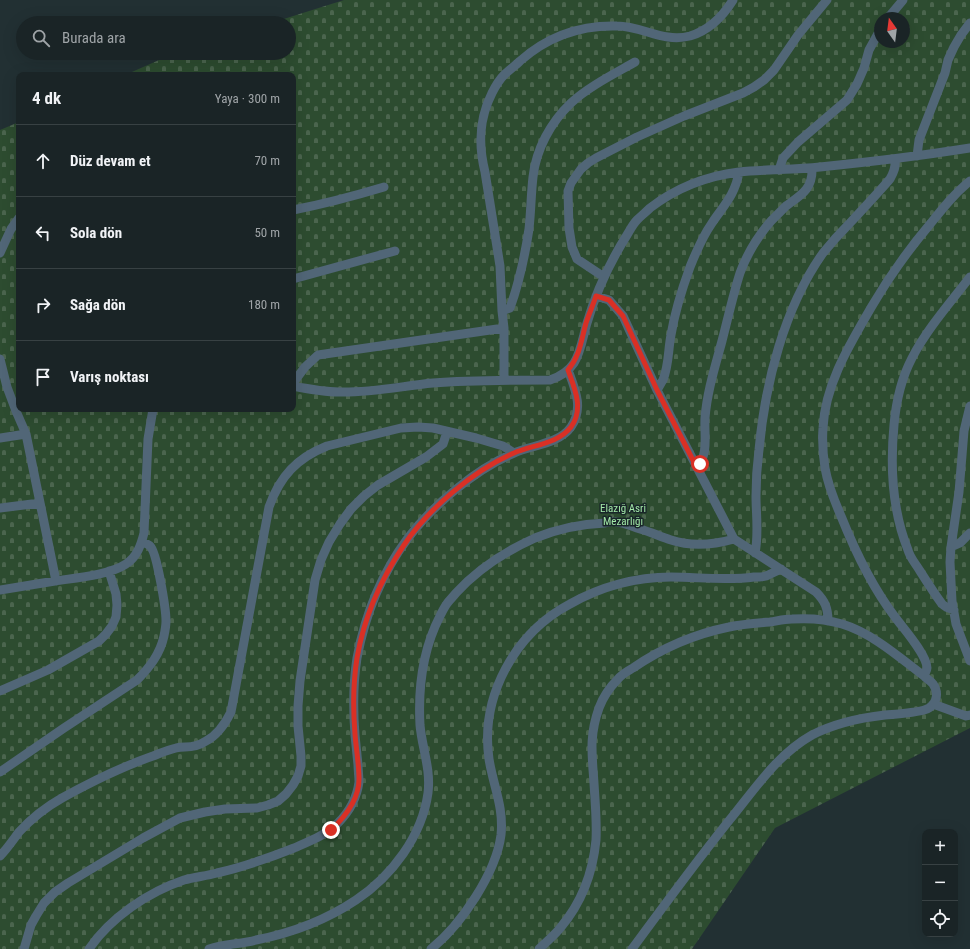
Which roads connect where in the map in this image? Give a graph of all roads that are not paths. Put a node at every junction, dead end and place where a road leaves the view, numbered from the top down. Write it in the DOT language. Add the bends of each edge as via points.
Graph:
graph roads {
  1 [pos="733,0"];
  2 [pos="827,0"];
  3 [pos="903,0"];
  4 [pos="893,12"];
  5 [pos="970,23"];
  6 [pos="874,40"];
  7 [pos="635,62"];
  8 [pos="970,147"];
  9 [pos="917,156"];
  10 [pos="896,159"];
  11 [pos="812,168"];
  12 [pos="779,170"];
  13 [pos="739,172"];
  14 [pos="970,181"];
  15 [pos="384,187"];
  16 [pos="296,209"];
  17 [pos="16,222"];
  18 [pos="395,251"];
  19 [pos="0,253"];
  20 [pos="604,277"];
  21 [pos="970,277"];
  22 [pos="296,278"];
  23 [pos="596,296"];
  24 [pos="502,311"];
  25 [pos="504,328"];
  26 [pos="0,359"];
  27 [pos="568,370"];
  28 [pos="296,379"];
  29 [pos="504,380"];
  30 [pos="296,387"];
  31 [pos="657,390"];
  32 [pos="970,406"];
  33 [pos="16,411"];
  34 [pos="16,412"];
  35 [pos="152,412"];
  36 [pos="447,432"];
  37 [pos="26,434"];
  38 [pos="0,438"];
  39 [pos="514,453"];
  40 [pos="697,468"];
  41 [pos="40,503"];
  42 [pos="0,508"];
  43 [pos="970,533"];
  44 [pos="734,539"];
  45 [pos="142,542"];
  46 [pos="951,547"];
  47 [pos="754,553"];
  48 [pos="780,569"];
  49 [pos="109,571"];
  50 [pos="56,581"];
  51 [pos="0,590"];
  52 [pos="954,610"];
  53 [pos="828,621"];
  54 [pos="970,661"];
  55 [pos="924,676"];
  56 [pos="0,691"];
  57 [pos="933,704"];
  58 [pos="970,715"];
  59 [pos="0,772"];
  60 [pos="0,856"];
  61 [pos="24,949"];
  62 [pos="88,949"];
  63 [pos="209,949"];
  64 [pos="431,949"];
  65 [pos="539,949"];
  66 [pos="632,949"];
  1 -- 24 [label="lane" via="712,26 690,36 665,37 618,26 572,31 531,52 503,76 483,115 480,143 500,266"];
  2 -- 20 [label="lane" via="774,70 754,88 638,137 596,158 581,169 568,191 572,247 577,258"];
  3 -- 4 [label="lane"];
  5 -- 9 [label="lane" via="951,53 918,140"];
  6 -- 12 [label="lane" via="857,84 847,100 798,142 783,158"];
  7 -- 24 [label="lane" via="571,103 543,141 536,159 529,229 516,292 510,308"];
  8 -- 9 [label="lane"];
  9 -- 10 [label="lane"];
  10 -- 11 [label="lane"];
  10 -- 47 [label="lane" via="894,173 890,179 824,252 805,282 779,345 762,415 756,495 758,532"];
  11 -- 12 [label="lane"];
  11 -- 40 [label="lane" via="812,178 807,189 784,208 759,237 748,254 741,272 712,377 706,418 706,448 703,460"];
  12 -- 13 [label="lane"];
  13 -- 20 [label="lane" via="681,189 650,208 636,220"];
  13 -- 31 [label="lane" via="731,196 700,244 683,286 671,336 668,362"];
  14 -- 55 [label="lane" via="950,199 919,237 878,295 835,375 825,409 823,428 825,468 848,533 876,588 926,660"];
  15 -- 16 [label="lane"];
  17 -- 19 [label="lane"];
  18 -- 22 [label="lane"];
  20 -- 23 [label="lane"];
  21 -- 52 [label="lane" via="920,342 911,359 898,393 892,446 896,510 908,552 942,604"];
  23 -- 27 [label="lane" via="578,356"];
  23 -- 31 [label="lane" via="609,300 623,316"];
  24 -- 25 [label="lane"];
  25 -- 28 [label="lane" via="318,355"];
  25 -- 29 [label="lane"];
  26 -- 33 [label="lane"];
  27 -- 29 [label="lane" via="550,380"];
  27 -- 39 [label="lane" via="578,402 578,411 571,427 559,438"];
  29 -- 30 [label="lane" via="434,383 339,392"];
  31 -- 40 [label="lane"];
  32 -- 46 [label="lane" via="964,431"];
  34 -- 37 [label="lane"];
  35 -- 45 [label="lane" via="148,439"];
  36 -- 39 [label="lane" via="503,446"];
  36 -- 60 [label="lane" via="426,428 401,428 327,446 295,464 279,484 269,507 231,712 221,729 206,742 146,758 61,799 35,817"];
  36 -- 61 [label="lane" via="443,444 364,496 351,509 329,542 315,580 300,681 298,726 301,766 298,776 286,794 268,806 225,808 180,818 143,838 55,892 44,903 31,925"];
  37 -- 38 [label="lane"];
  37 -- 41 [label="lane"];
  39 -- 62 [label="lane" via="459,486 422,520 385,576 367,618 357,659 353,710 359,780 352,803 339,822 321,836 279,854 215,874 184,880 164,888 127,909"];
  40 -- 44 [label="lane"];
  41 -- 42 [label="lane"];
  41 -- 50 [label="lane"];
  43 -- 46 [label="lane" via="960,543"];
  44 -- 47 [label="lane"];
  44 -- 63 [label="lane" via="704,545 687,544 617,522 580,525 558,530 517,547 479,571 446,605 429,644 420,686 421,727 429,776 426,805 419,825 398,861 386,876 356,900 314,923 272,937"];
  45 -- 49 [label="lane" via="139,550 127,564"];
  45 -- 59 [label="lane" via="151,546 155,554 165,606 164,635 154,661 136,680"];
  46 -- 52 [label="lane"];
  47 -- 48 [label="lane"];
  48 -- 53 [label="lane" via="822,598 826,605"];
  48 -- 64 [label="lane" via="767,576 741,579 669,577 628,582 569,604 534,629 508,664 492,704 488,739 489,757 502,820 495,859 468,909"];
  49 -- 50 [label="lane"];
  49 -- 56 [label="lane" via="117,605 116,617 106,634 99,641 48,670"];
  50 -- 51 [label="lane"];
  52 -- 54 [label="lane" via="956,624"];
  53 -- 55 [label="lane" via="869,635"];
  53 -- 65 [label="lane" via="790,619 707,632 663,650 619,677 608,691 594,722 591,750 596,839 590,872 573,910 561,927"];
  55 -- 57 [label="lane" via="936,688 937,694"];
  57 -- 58 [label="lane" via="966,716"];
  57 -- 66 [label="lane" via="923,710 853,720 836,725 805,739 791,749 768,772 714,839"];
}
